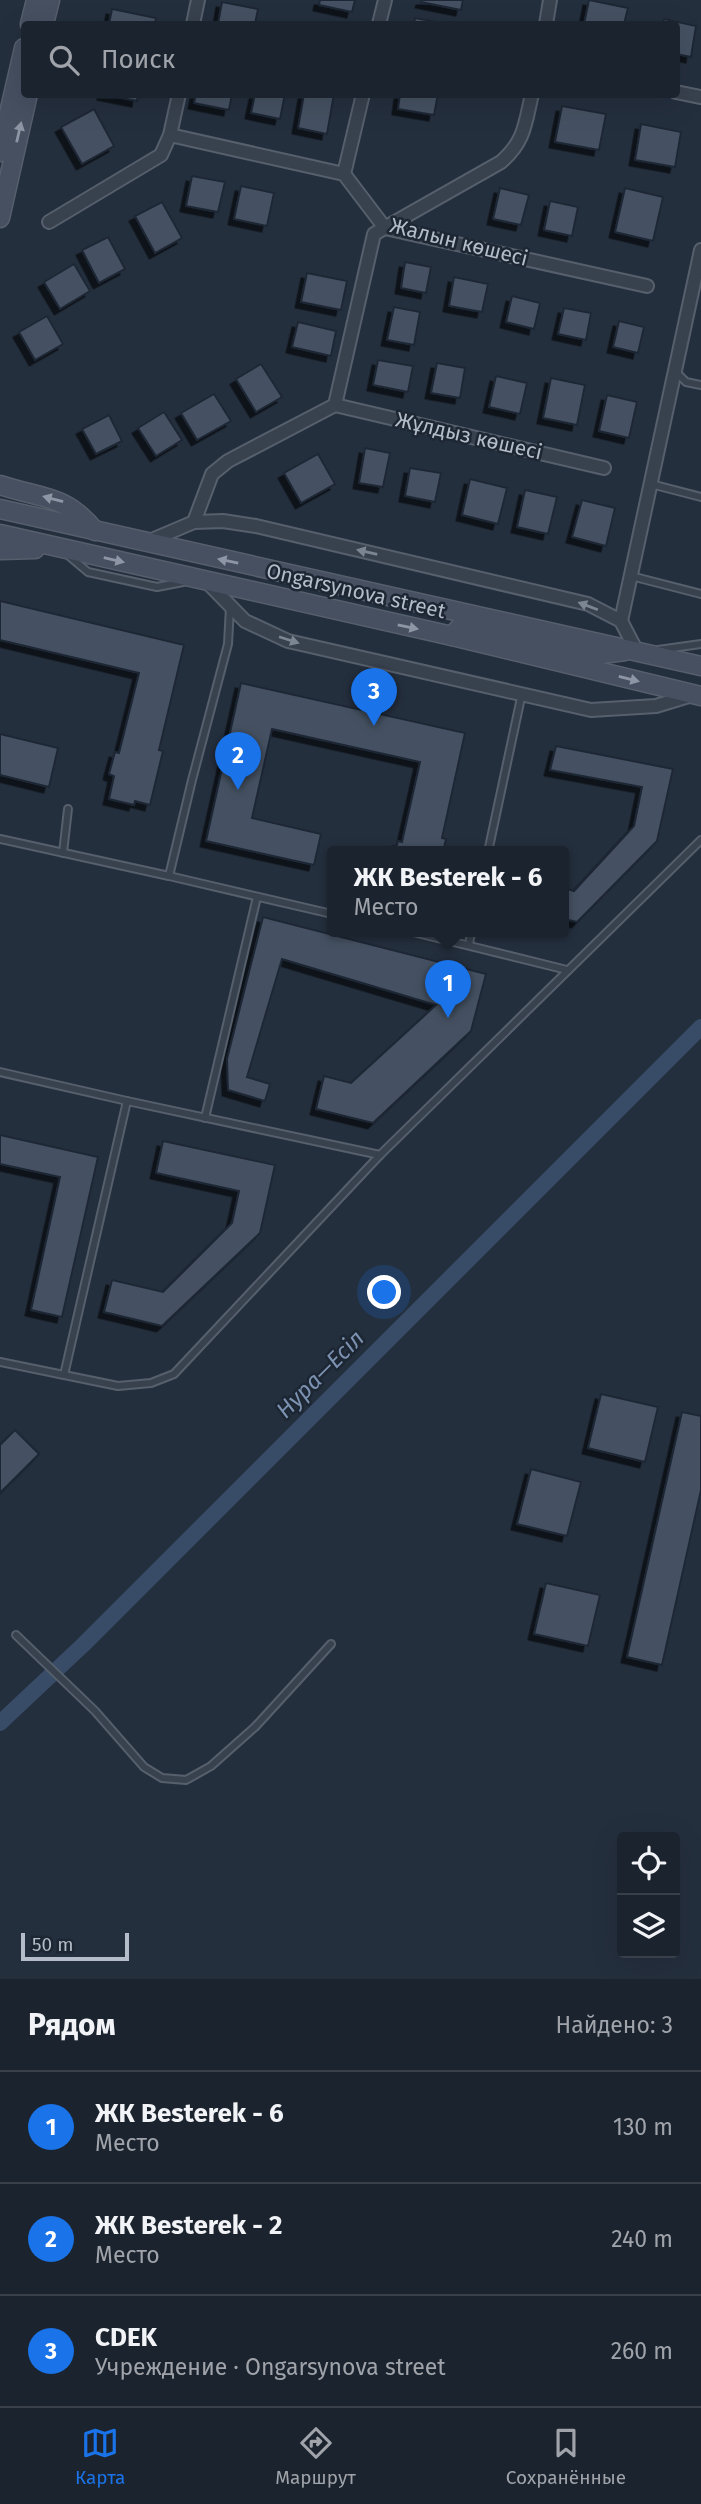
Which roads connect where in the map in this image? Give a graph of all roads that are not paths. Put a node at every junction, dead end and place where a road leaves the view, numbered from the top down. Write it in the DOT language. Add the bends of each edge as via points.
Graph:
graph roads {
  1 [pos="36,0"];
  2 [pos="50,0"];
  3 [pos="198,0"];
  4 [pos="385,0"];
  5 [pos="550,0"];
  6 [pos="31,21"];
  7 [pos="45,21"];
  8 [pos="194,21"];
  9 [pos="380,21"];
  10 [pos="546,21"];
  11 [pos="21,61"];
  12 [pos="680,93"];
  13 [pos="699,97"];
  14 [pos="27,98"];
  15 [pos="178,98"];
  16 [pos="362,98"];
  17 [pos="530,98"];
  18 [pos="170,135"];
  19 [pos="0,152"];
  20 [pos="344,174"];
  21 [pos="0,218"];
  22 [pos="49,222"];
  23 [pos="384,228"];
  24 [pos="701,253"];
  25 [pos="647,286"];
  26 [pos="675,371"];
  27 [pos="701,385"];
  28 [pos="335,405"];
  29 [pos="604,468"];
  30 [pos="651,484"];
  31 [pos="0,485"];
  32 [pos="701,498"];
  33 [pos="0,509"];
  34 [pos="194,522"];
  35 [pos="95,531"];
  36 [pos="0,534"];
  37 [pos="147,542"];
  38 [pos="60,548"];
  39 [pos="0,550"];
  40 [pos="631,576"];
  41 [pos="202,580"];
  42 [pos="701,594"];
  43 [pos="400,599"];
  44 [pos="230,607"];
  45 [pos="621,621"];
  46 [pos="452,636"];
  47 [pos="701,644"];
  48 [pos="641,651"];
  49 [pos="701,666"];
  50 [pos="522,693"];
  51 [pos="697,696"];
  52 [pos="68,809"];
  53 [pos="0,839"];
  54 [pos="701,840"];
  55 [pos="489,846"];
  56 [pos="63,853"];
  57 [pos="169,876"];
  58 [pos="257,897"];
  59 [pos="327,913"];
  60 [pos="435,937"];
  61 [pos="470,937"];
  62 [pos="469,945"];
  63 [pos="567,970"];
  64 [pos="0,1072"];
  65 [pos="127,1101"];
  66 [pos="205,1118"];
  67 [pos="380,1155"];
  68 [pos="0,1362"];
  69 [pos="64,1375"];
  70 [pos="16,1635"];
  71 [pos="331,1643"];
  1 -- 6 [label="street"];
  2 -- 7 [label="street"];
  3 -- 8 [label="street"];
  4 -- 9 [label="street"];
  5 -- 10 [label="street"];
  11 -- 19 [label="street"];
  12 -- 13 [label="street"];
  21 -- 14 [label="street, one-way"];
  15 -- 18 [label="street"];
  16 -- 20 [label="street"];
  17 -- 23 [label="street" via="523,137 514,151"];
  18 -- 20 [label="street"];
  18 -- 22 [label="street" via="161,155"];
  20 -- 23 [label="street, Жалын көшесі"];
  23 -- 25 [label="street, Жалын көшесі"];
  23 -- 28 [label="street" via="374,234"];
  24 -- 26 [label="street"];
  26 -- 27 [label="lane" via="686,382"];
  26 -- 30 [label="street"];
  28 -- 29 [label="street, Жұлдыз көшесі"];
  28 -- 34 [label="street" via="228,461 212,474"];
  30 -- 32 [label="lane"];
  30 -- 40 [label="street"];
  35 -- 31 [label="street, one-way" via="65,502"];
  33 -- 35 [label="street, Ongarsynova street"];
  34 -- 37 [label="street"];
  45 -- 34 [label="street, one-way" via="588,604 444,569 256,526"];
  35 -- 37 [label="street, Ongarsynova street"];
  36 -- 38 [label="street, Ongarsynova street"];
  43 -- 37 [label="street, Ongarsynova street, one-way"];
  38 -- 39 [label="street"];
  38 -- 41 [label="street, Ongarsynova street, one-way"];
  40 -- 42 [label="lane"];
  40 -- 45 [label="street"];
  41 -- 43 [label="street" via="255,581 384,610 395,607"];
  41 -- 44 [label="street"];
  41 -- 46 [label="street, Ongarsynova street, one-way"];
  43 -- 48 [label="street, Ongarsynova street"];
  44 -- 50 [label="street, one-way" via="245,621 288,641"];
  44 -- 57 [label="lane" via="228,643"];
  45 -- 48 [label="street"];
  46 -- 48 [label="street" via="461,626 594,655"];
  46 -- 51 [label="street, Ongarsynova street, one-way"];
  47 -- 48 [label="lane"];
  48 -- 49 [label="street, Ongarsynova street"];
  50 -- 51 [label="street" via="592,710 656,706"];
  50 -- 55 [label="lane"];
  52 -- 56 [label="lane"];
  53 -- 56 [label="lane"];
  54 -- 63 [label="lane"];
  56 -- 57 [label="lane"];
  57 -- 58 [label="lane"];
  58 -- 59 [label="lane"];
  58 -- 66 [label="lane"];
  60 -- 62 [label="lane"];
  61 -- 62 [label="lane"];
  62 -- 63 [label="lane"];
  63 -- 67 [label="lane"];
  64 -- 65 [label="lane"];
  65 -- 66 [label="lane"];
  65 -- 69 [label="lane"];
  66 -- 67 [label="lane"];
  67 -- 69 [label="lane" via="174,1374 151,1383 118,1386"];
  68 -- 69 [label="lane"];
  70 -- 71 [label="lane" via="95,1711 144,1767 162,1778 186,1780 211,1766 255,1727"];
}
